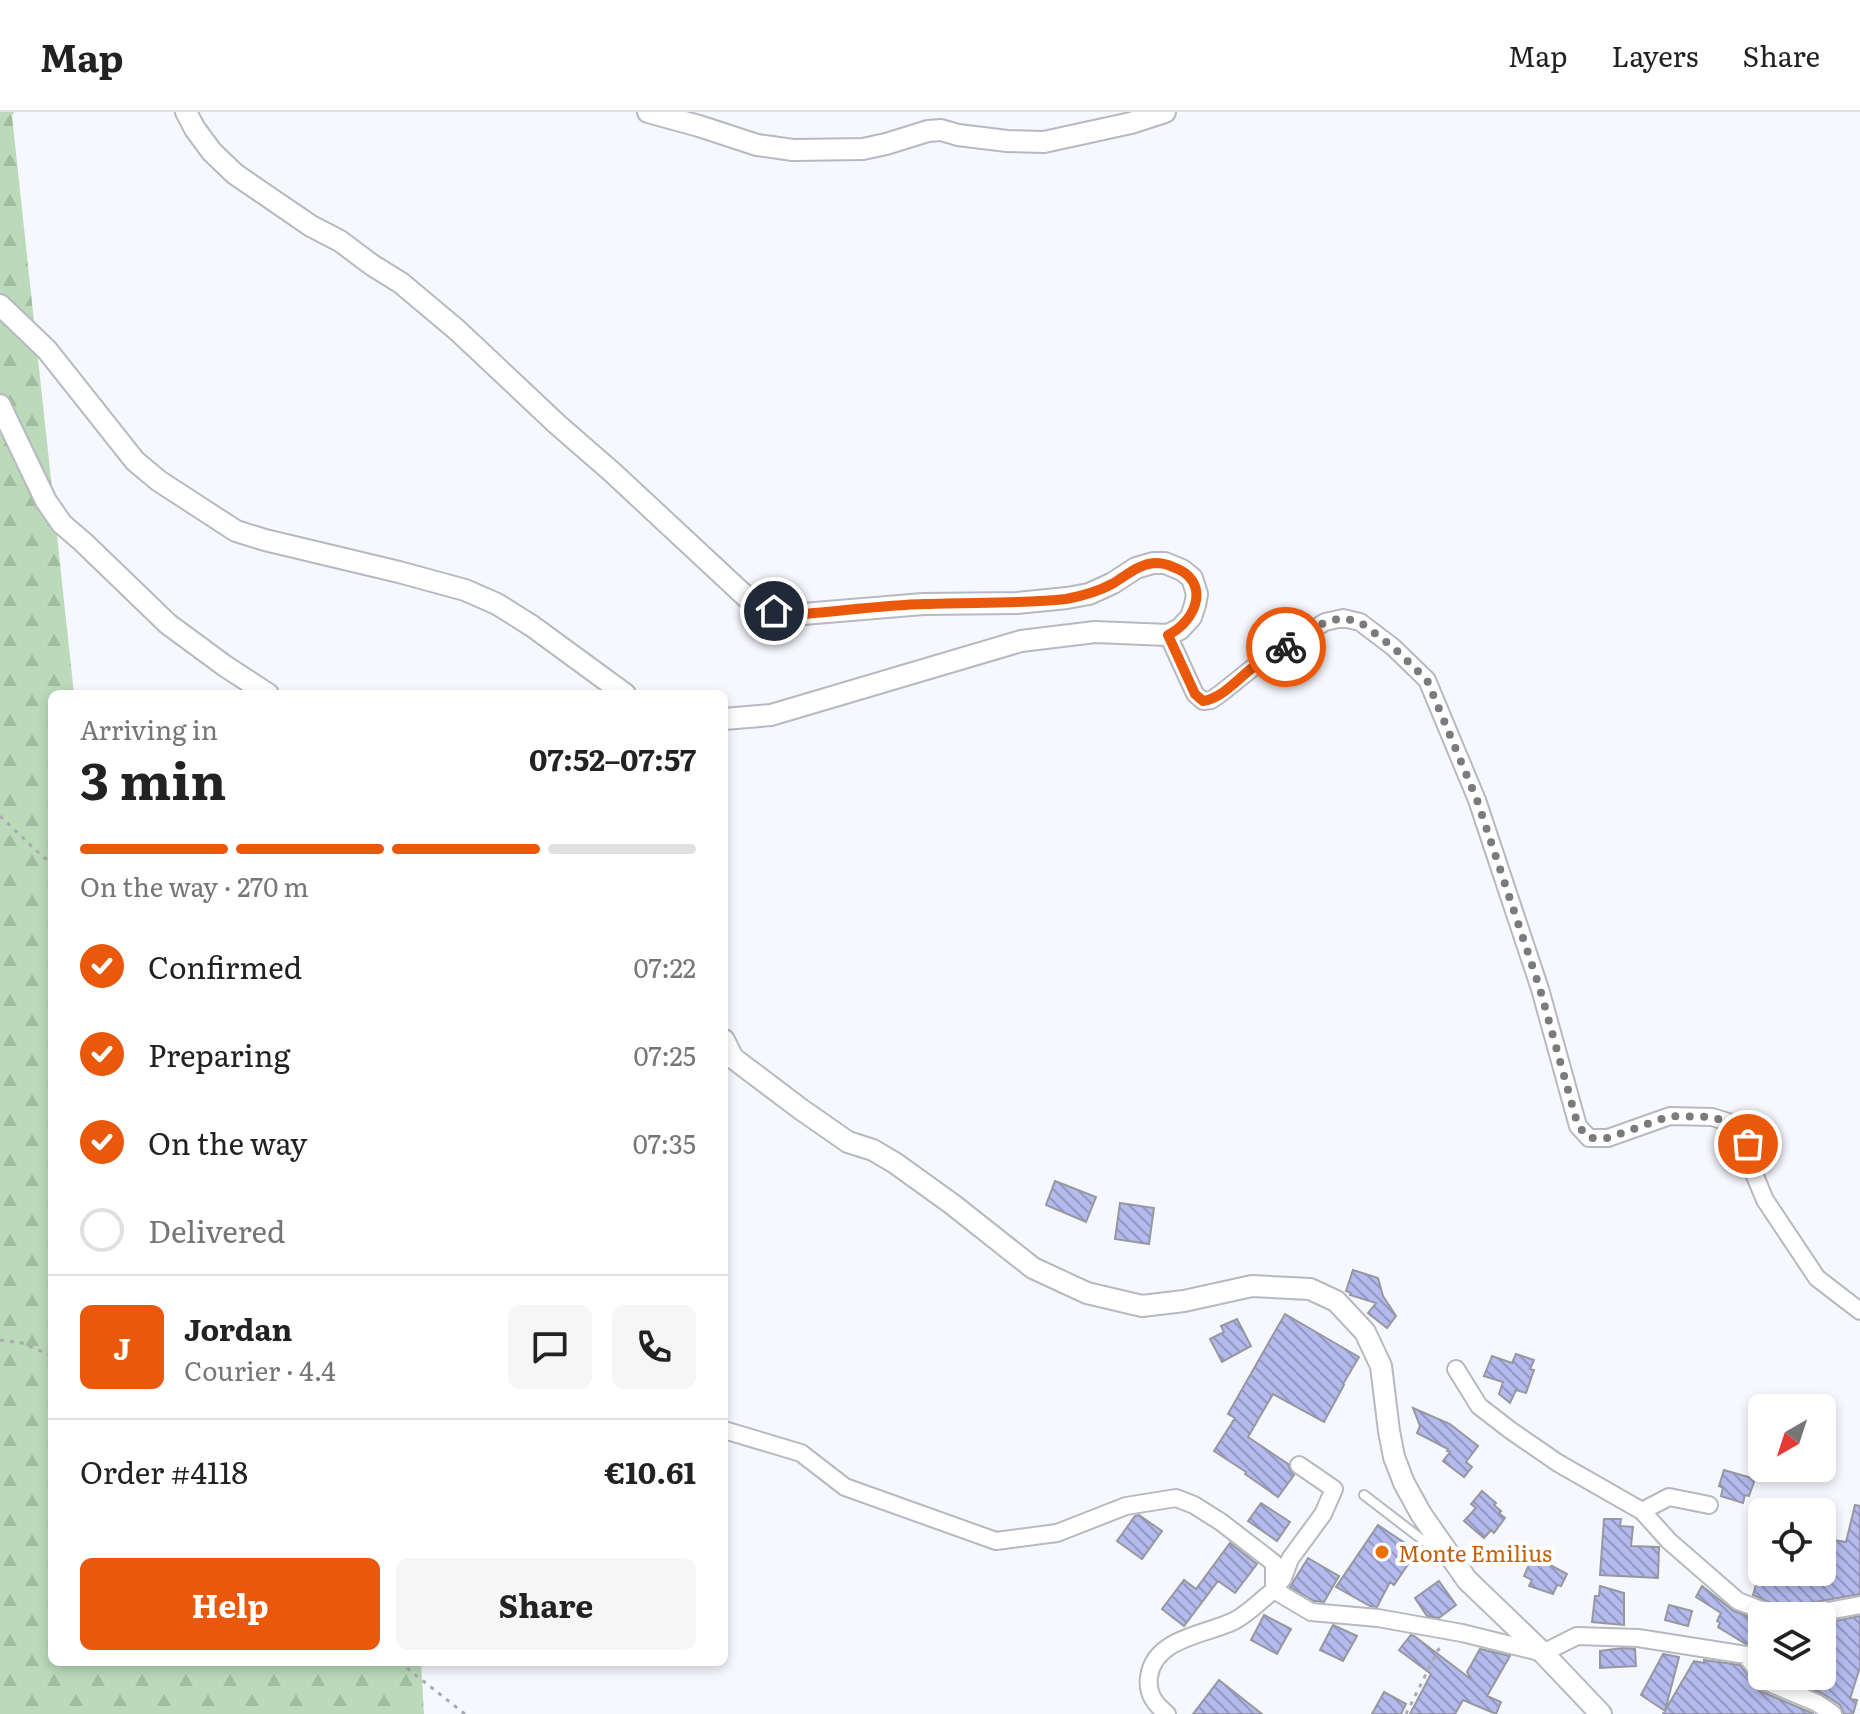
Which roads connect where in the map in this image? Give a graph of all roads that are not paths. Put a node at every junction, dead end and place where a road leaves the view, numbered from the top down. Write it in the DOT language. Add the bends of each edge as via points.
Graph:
graph roads {
  1 [pos="186,112"];
  2 [pos="648,112"];
  3 [pos="1165,112"];
  4 [pos="0,305"];
  5 [pos="0,405"];
  6 [pos="1168,635"];
  7 [pos="262,690"];
  8 [pos="620,690"];
  9 [pos="728,719"];
  10 [pos="728,1048"];
  11 [pos="1860,1311"];
  12 [pos="1456,1369"];
  13 [pos="728,1431"];
  14 [pos="1299,1465"];
  15 [pos="1364,1495"];
  16 [pos="1709,1505"];
  17 [pos="1642,1511"];
  18 [pos="1445,1551"];
  19 [pos="1274,1590"];
  20 [pos="1748,1605"];
  21 [pos="1860,1605"];
  22 [pos="1836,1609"];
  23 [pos="1543,1653"];
  24 [pos="1746,1655"];
  25 [pos="1167,1714"];
  26 [pos="1601,1714"];
  27 [pos="1833,1714"];
  1 -- 6 [label="street" via="212,152 235,174 401,283 757,607 791,615 1067,598 1101,590 1136,568 1165,563 1192,578 1197,594 1191,617"];
  2 -- 3 [label="street" via="757,145 793,150 863,149 941,130 1044,142"];
  4 -- 8 [label="street" via="47,350 135,461 236,531 476,595 532,626"];
  5 -- 7 [label="street" via="62,524 168,624"];
  6 -- 9 [label="street" via="1095,632 1021,641 771,715"];
  6 -- 11 [label="street" via="1203,701 1325,622 1343,618 1360,622 1427,680 1477,800 1540,989 1578,1126 1589,1138 1608,1138 1670,1116 1728,1122 1748,1144 1765,1200 1817,1278"];
  10 -- 18 [label="street" via="733,1058 848,1142 895,1163 1033,1268 1087,1293 1142,1306 1252,1286 1310,1289 1336,1301 1374,1348 1394,1457"];
  12 -- 17 [label="street" via="1479,1406 1510,1430"];
  13 -- 19 [label="street" via="801,1453 845,1487 996,1541 1057,1533 1126,1506 1176,1498 1221,1522 1274,1563"];
  14 -- 19 [label="street" via="1334,1489"];
  15 -- 18 [label="lane"];
  16 -- 17 [label="street" via="1669,1497"];
  17 -- 20 [label="street" via="1669,1541"];
  18 -- 23 [label="street" via="1467,1580"];
  19 -- 23 [label="street" via="1311,1612 1378,1618"];
  19 -- 25 [label="street" via="1237,1620 1168,1646 1157,1656 1149,1690"];
  21 -- 22 [label="street"];
  23 -- 24 [label="street" via="1577,1636 1638,1638"];
  23 -- 26 [label="street"];
  24 -- 27 [label="street" via="1765,1681"];
}
